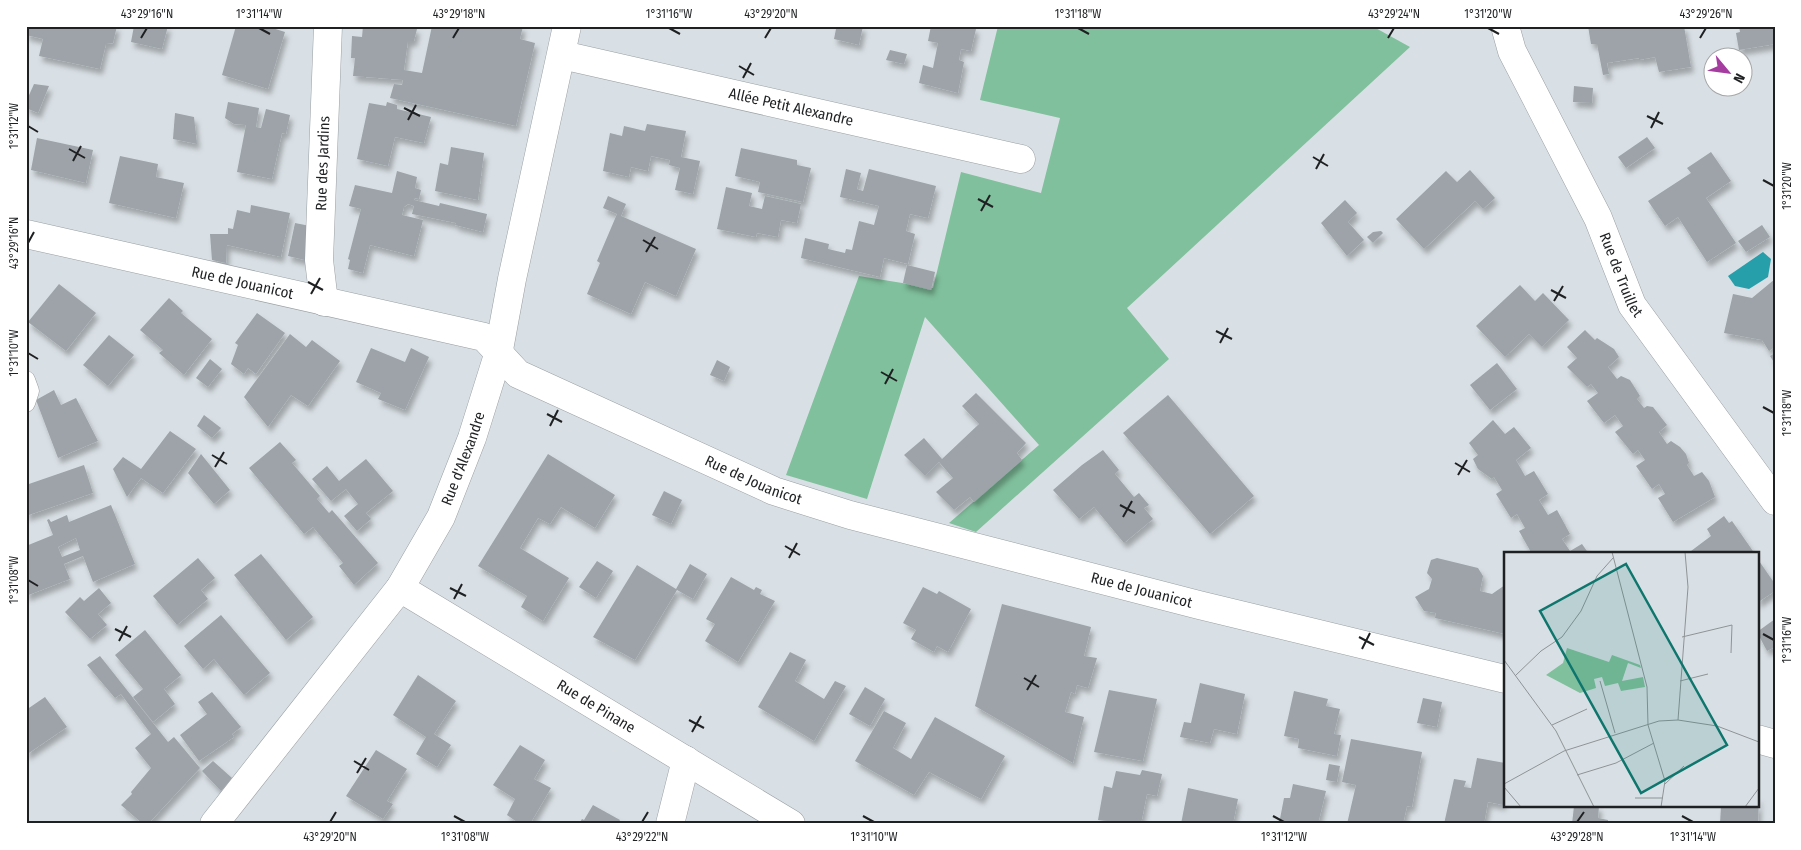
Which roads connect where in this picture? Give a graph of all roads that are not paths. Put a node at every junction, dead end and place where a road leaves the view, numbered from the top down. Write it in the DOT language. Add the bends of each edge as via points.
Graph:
graph roads {
  1 [pos="328,26"];
  2 [pos="567,26"];
  3 [pos="1505,26"];
  4 [pos="562,55"];
  5 [pos="1021,160"];
  6 [pos="26,234"];
  7 [pos="324,302"];
  8 [pos="498,355"];
  9 [pos="26,380"];
  10 [pos="26,403"];
  11 [pos="1775,501"];
  12 [pos="400,588"];
  13 [pos="1504,679"];
  14 [pos="1758,739"];
  15 [pos="1775,744"];
  16 [pos="686,760"];
  17 [pos="214,824"];
  18 [pos="670,824"];
  19 [pos="791,824"];
  1 -- 7 [label="street, Rue des Jardins" via="318,260"];
  2 -- 4 [label="street, Rue d'Alexandre"];
  3 -- 11 [label="street, Rue de Truillet" via="1512,51 1598,218 1632,305"];
  4 -- 5 [label="street, Allée Petit Alexandre"];
  4 -- 8 [label="street, Rue d'Alexandre"];
  6 -- 7 [label="street, Rue de Jouanicot"];
  7 -- 8 [label="street, Rue de Jouanicot" via="484,338"];
  8 -- 12 [label="street, Rue d'Alexandre" via="472,438 441,517"];
  8 -- 13 [label="street, Rue de Jouanicot" via="518,374 774,491 850,515 1190,603"];
  9 -- 10 [label="lane" via="30,391"];
  12 -- 16 [label="street, Rue de Pinane"];
  12 -- 17 [label="street, Rue d'Alexandre"];
  14 -- 15 [label="street"];
  16 -- 18 [label="street"];
  16 -- 19 [label="street, Rue de Pinane"];
}
